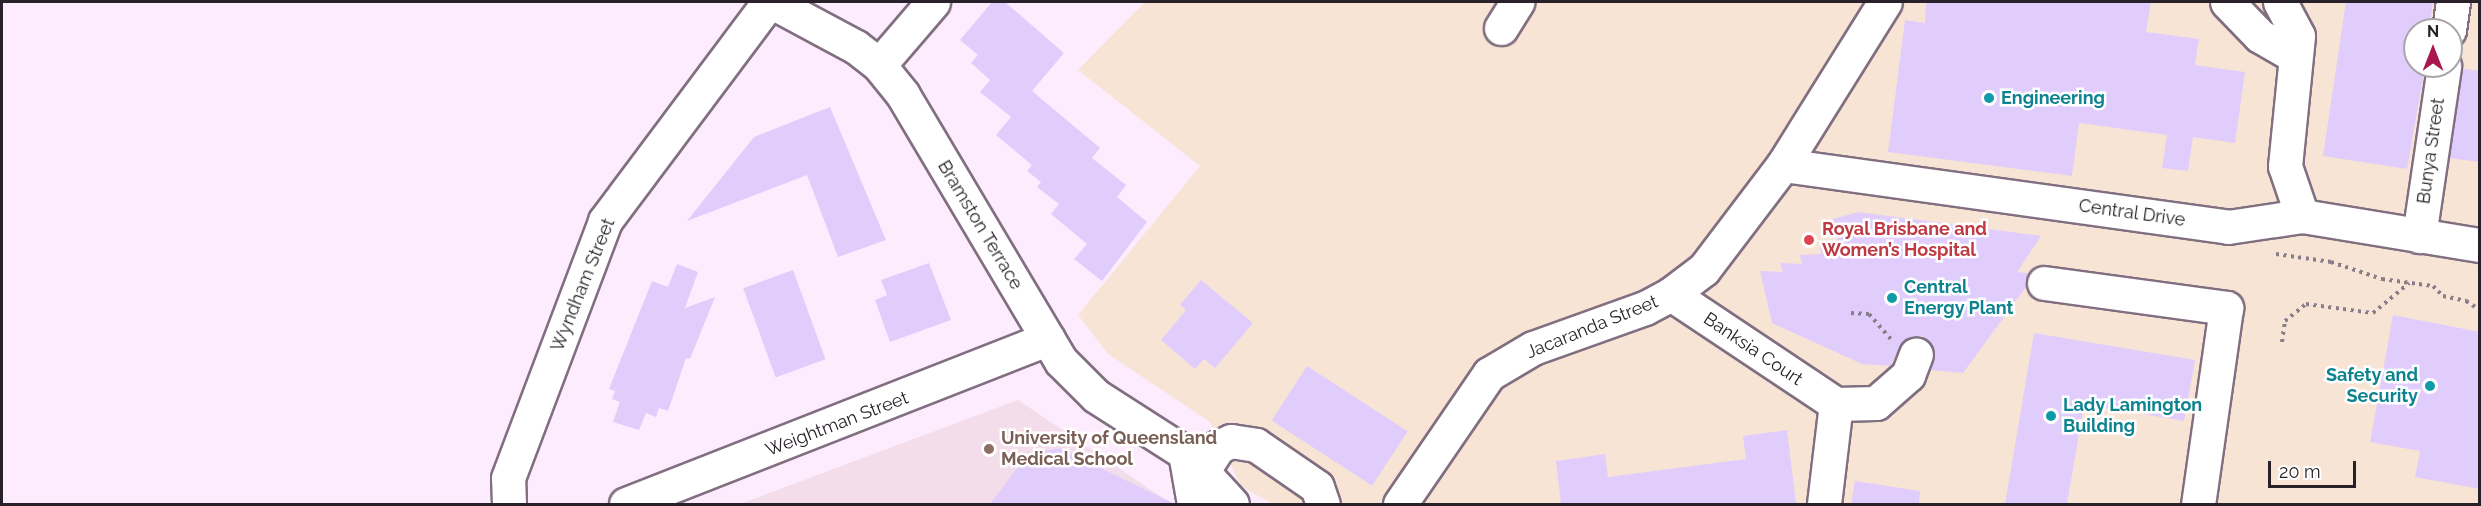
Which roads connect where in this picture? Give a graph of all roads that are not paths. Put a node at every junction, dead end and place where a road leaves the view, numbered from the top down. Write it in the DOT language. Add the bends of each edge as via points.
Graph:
graph roads {
  1 [pos="770,2"];
  2 [pos="933,2"];
  3 [pos="1885,2"];
  4 [pos="2227,2"];
  5 [pos="2280,2"];
  6 [pos="2453,2"];
  7 [pos="2451,18"];
  8 [pos="2293,55"];
  9 [pos="879,65"];
  10 [pos="2442,78"];
  11 [pos="1783,165"];
  12 [pos="2302,216"];
  13 [pos="2419,236"];
  14 [pos="2480,245"];
  15 [pos="2044,283"];
  16 [pos="1671,294"];
  17 [pos="1048,339"];
  18 [pos="1907,351"];
  19 [pos="1836,404"];
  20 [pos="1194,463"];
  21 [pos="509,504"];
  22 [pos="626,504"];
  23 [pos="1194,504"];
  24 [pos="1232,504"];
  25 [pos="1323,504"];
  26 [pos="1401,504"];
  27 [pos="1824,504"];
  28 [pos="2198,504"];
  1 -- 9 [label="street, Bramston Terrace" via="856,47"];
  1 -- 21 [label="street, Wyndham Street" via="605,221 508,478"];
  2 -- 9 [label="street"];
  3 -- 11 [label="street, Jacaranda Street"];
  4 -- 8 [label="street" via="2260,36"];
  5 -- 8 [label="street" via="2298,36"];
  6 -- 7 [label="street"];
  8 -- 12 [label="street" via="2285,166"];
  9 -- 17 [label="street, Bramston Terrace" via="903,95"];
  10 -- 13 [label="street, Bunya Street"];
  11 -- 12 [label="street, Central Drive" via="2228,227"];
  11 -- 16 [label="street, Jacaranda Street" via="1704,269"];
  12 -- 13 [label="street, Central Drive"];
  13 -- 14 [label="street, Central Drive"];
  15 -- 28 [label="street" via="2226,308"];
  16 -- 19 [label="street, Banksia Court"];
  16 -- 26 [label="street, Jacaranda Street" via="1645,308 1533,348 1490,374"];
  17 -- 20 [label="street, Bramston Terrace" via="1061,361 1096,396"];
  17 -- 22 [label="street, Weightman Street"];
  18 -- 19 [label="street" via="1908,375 1876,403"];
  19 -- 27 [label="street"];
  20 -- 23 [label="street"];
  20 -- 24 [label="street, Bramston Terrace"];
  20 -- 25 [label="street" via="1231,441 1256,445 1317,488"];
}
